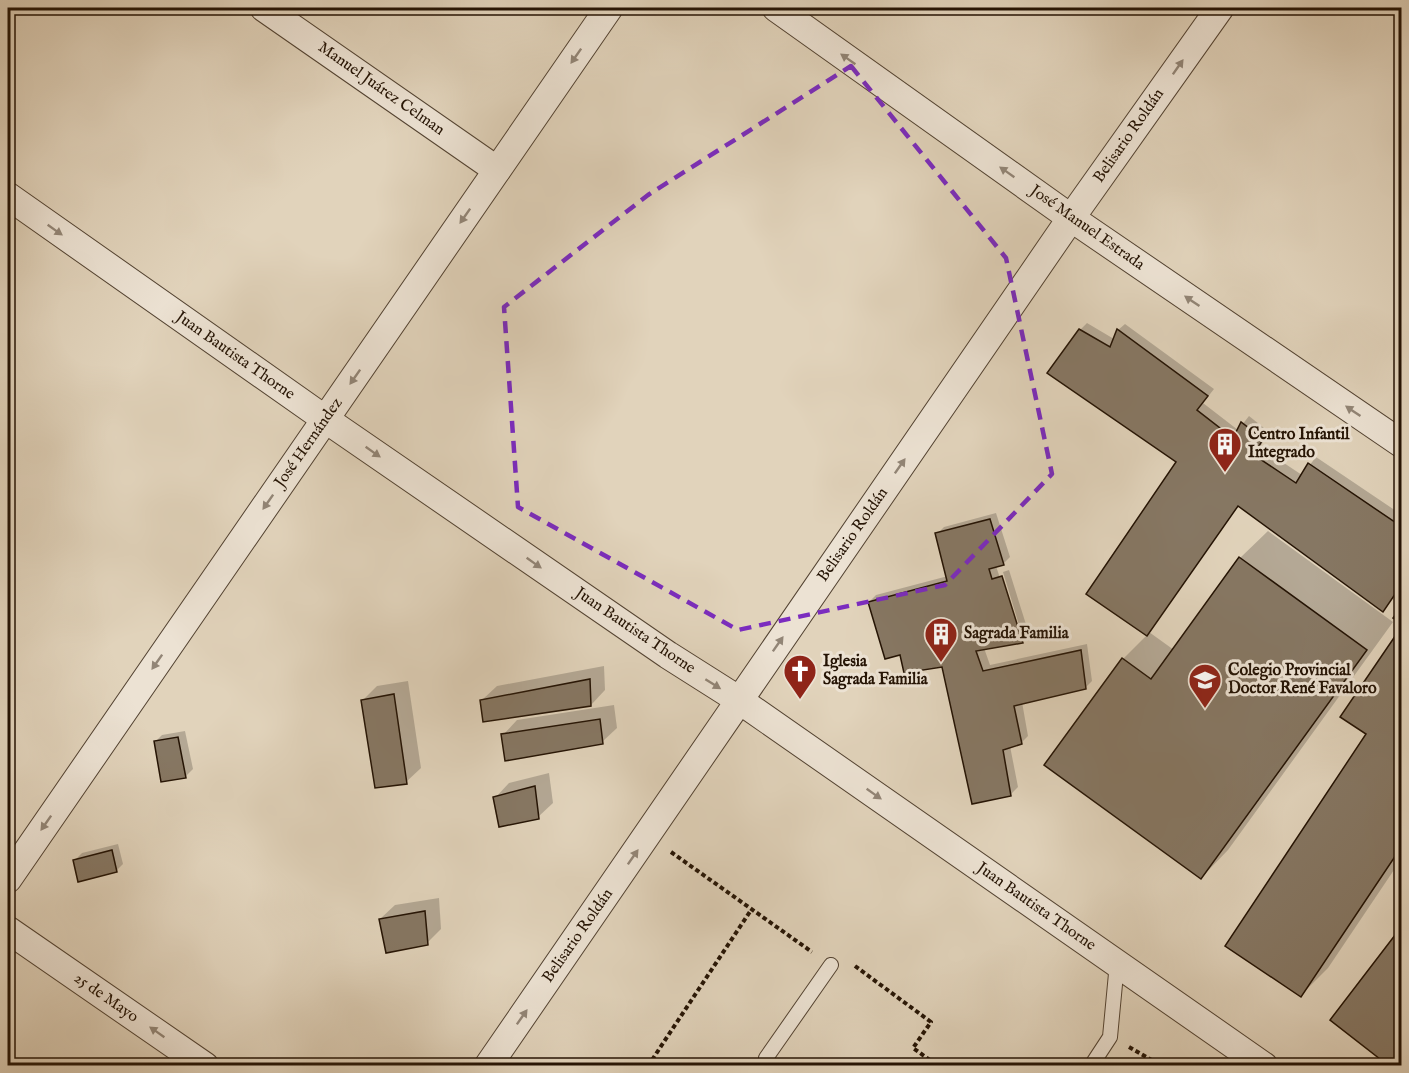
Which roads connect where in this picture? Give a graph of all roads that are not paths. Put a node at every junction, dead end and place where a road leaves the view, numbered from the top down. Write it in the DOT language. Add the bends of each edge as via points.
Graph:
graph roads {
  1 [pos="264,8"];
  2 [pos="609,8"];
  3 [pos="776,8"];
  4 [pos="1220,8"];
  5 [pos="497,170"];
  6 [pos="8,196"];
  7 [pos="1071,218"];
  8 [pos="325,419"];
  9 [pos="1401,444"];
  10 [pos="739,700"];
  11 [pos="8,879"];
  12 [pos="8,930"];
  13 [pos="1117,963"];
  14 [pos="831,965"];
  15 [pos="766,1058"];
  16 [pos="205,1065"];
  17 [pos="489,1065"];
  18 [pos="1091,1065"];
  19 [pos="1264,1065"];
  1 -- 5 [label="street, Manuel Juárez Celman"];
  2 -- 5 [label="street, José Hernández, one-way"];
  7 -- 3 [label="street, José Manuel Estrada, one-way"];
  7 -- 4 [label="street, Belisario Roldán, one-way"];
  5 -- 8 [label="street, José Hernández, one-way"];
  6 -- 8 [label="street, Juan Bautista Thorne, one-way"];
  9 -- 7 [label="street, José Manuel Estrada, one-way"];
  10 -- 7 [label="street, Belisario Roldán, one-way"];
  8 -- 10 [label="street, Juan Bautista Thorne, one-way"];
  8 -- 11 [label="street, José Hernández, one-way"];
  10 -- 13 [label="street, Juan Bautista Thorne, one-way"];
  17 -- 10 [label="street, Belisario Roldán, one-way"];
  16 -- 12 [label="street, 25 de Mayo, one-way"];
  13 -- 18 [label="lane" via="1110,1037"];
  13 -- 19 [label="street, Juan Bautista Thorne"];
  14 -- 15 [label="lane"];
}
